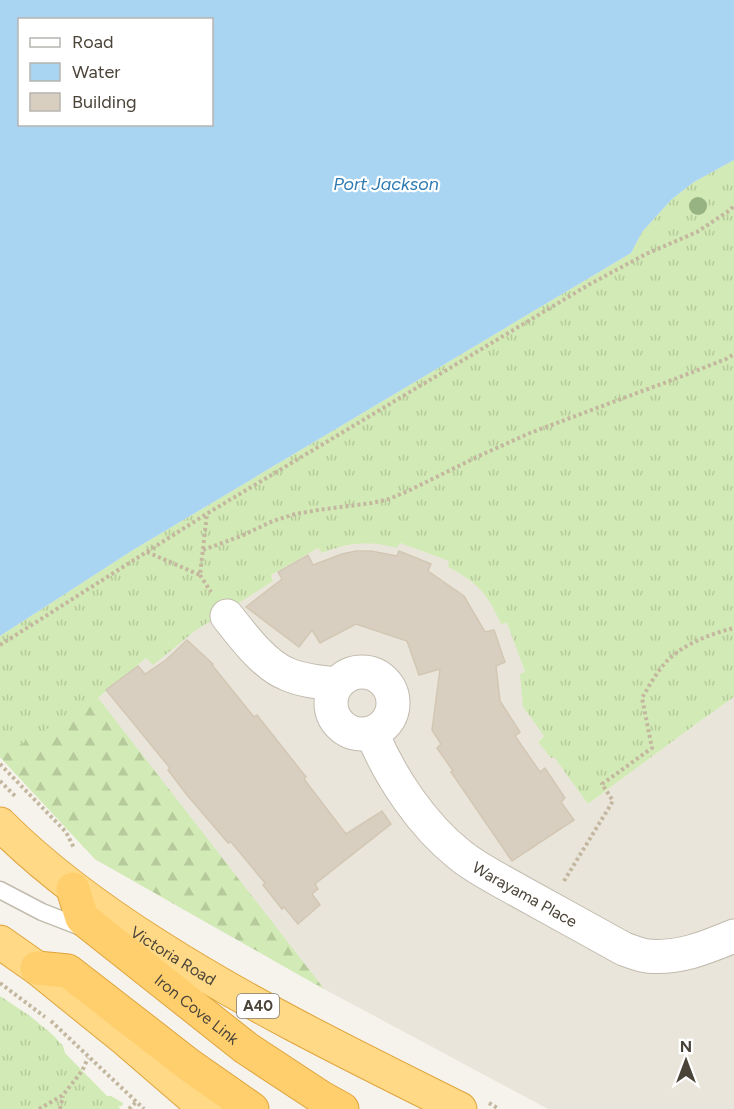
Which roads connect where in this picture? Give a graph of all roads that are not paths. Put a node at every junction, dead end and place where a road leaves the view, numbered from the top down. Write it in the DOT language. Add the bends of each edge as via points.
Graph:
graph roads {
  1 [pos="227,616"];
  2 [pos="337,684"];
  3 [pos="372,733"];
  4 [pos="0,824"];
  5 [pos="70,886"];
  6 [pos="0,890"];
  7 [pos="105,936"];
  8 [pos="734,936"];
  9 [pos="16,953"];
  10 [pos="206,1109"];
  11 [pos="252,1109"];
  12 [pos="342,1109"];
  13 [pos="460,1109"];
  1 -- 2 [label="street" via="266,661 285,674"];
  2 -- 3 [label="street" via="331,703 337,721 352,733"];
  2 -- 3 [label="street" via="345,677 365,672 376,675 391,690 393,710 381,728"];
  3 -- 8 [label="street, Warayama Place" via="398,784 429,825 462,857 624,949 646,956 676,956"];
  4 -- 5 [label="highway, Victoria Road / A40"];
  5 -- 7 [label="highway, Iron Cove Link" via="82,918"];
  5 -- 13 [label="highway, Victoria Road / A40" via="113,918 248,1000"];
  6 -- 7 [label="lane" via="42,912"];
  7 -- 12 [label="highway, Iron Cove Link" via="246,1048"];
  9 -- 10 [label="highway"];
  9 -- 11 [label="highway" via="68,971"];
}
